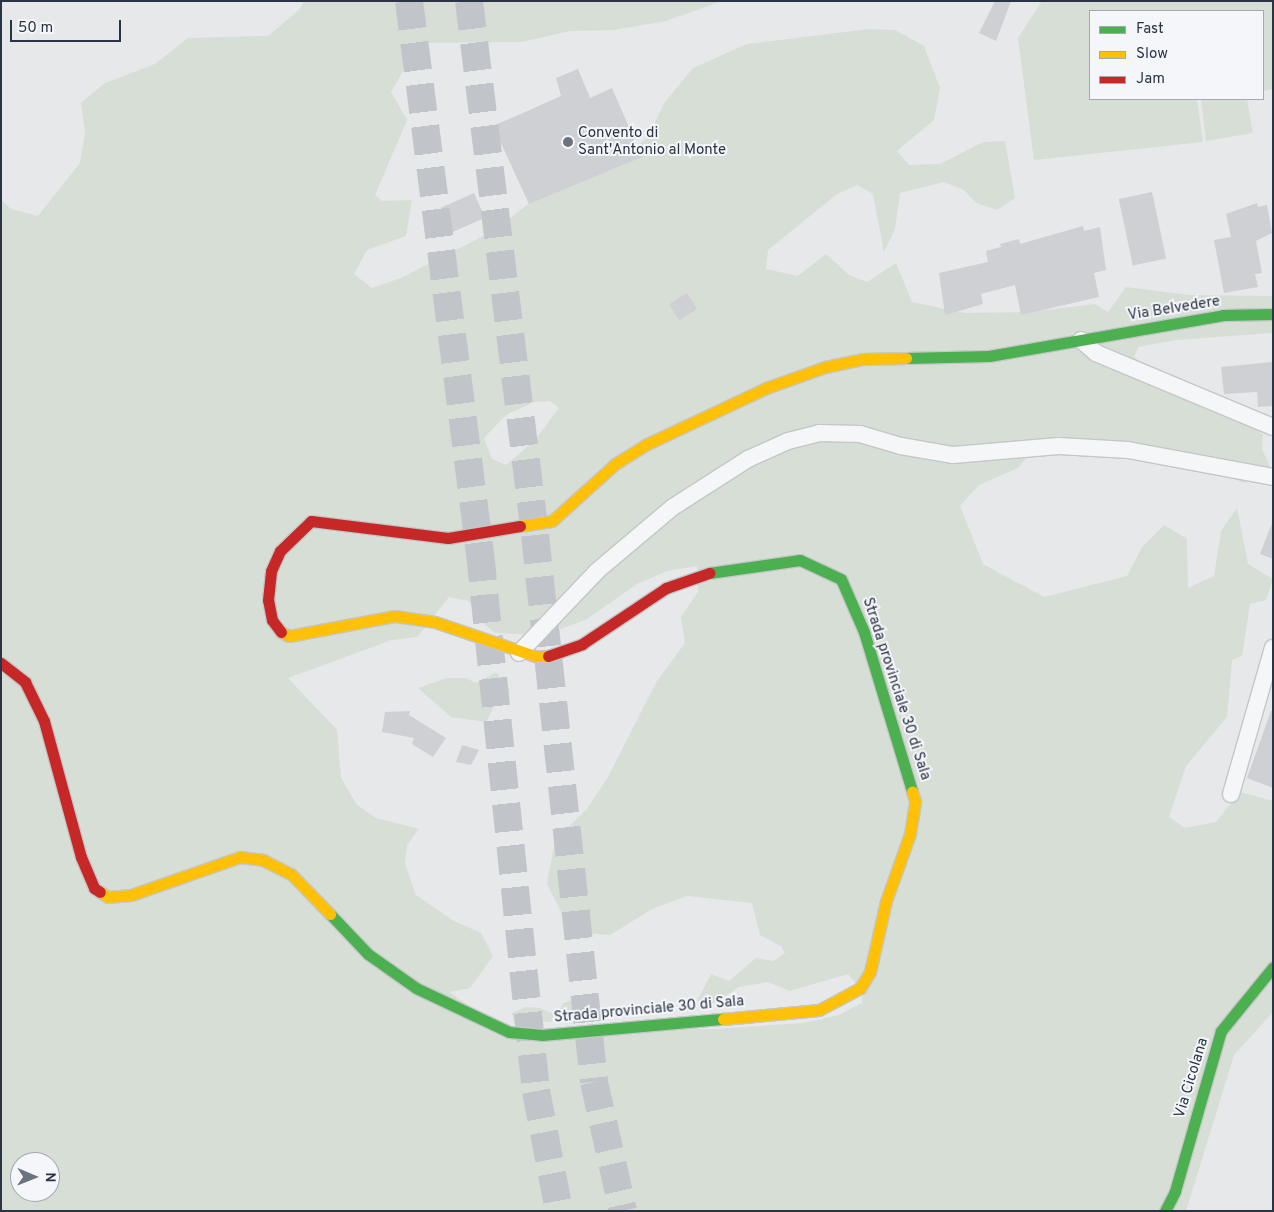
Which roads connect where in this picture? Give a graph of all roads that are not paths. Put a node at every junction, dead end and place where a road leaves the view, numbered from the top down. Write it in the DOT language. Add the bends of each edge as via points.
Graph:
graph roads {
  1 [pos="1273,314"];
  2 [pos="1081,340"];
  3 [pos="1273,427"];
  4 [pos="1273,477"];
  5 [pos="1273,648"];
  6 [pos="518,653"];
  7 [pos="1,663"];
  8 [pos="1231,794"];
  9 [pos="1273,967"];
  10 [pos="1165,1211"];
  1 -- 2 [label="street, Via Belvedere" via="1223,315"];
  2 -- 3 [label="street" via="1096,353"];
  2 -- 6 [label="street, Strada provinciale 30 di Sala" via="989,356 862,359 824,367 766,388 645,445 615,464 566,512 552,521 448,538 311,521 280,551 271,571 268,600 272,620 279,631 289,636 395,616 435,622"];
  4 -- 6 [label="street" via="1128,450 1059,446 953,454 901,446 860,434 819,433 788,441 748,458 673,507 598,571"];
  5 -- 8 [label="street"];
  6 -- 7 [label="street, Strada provinciale 30 di Sala" via="552,656 566,652 666,588 702,574 800,560 841,579 864,632 915,800 910,834 886,900 870,972 860,988 819,1010 542,1035 510,1032 416,988 368,954 291,874 263,860 240,857 131,895 108,897 94,888 81,857 44,721 25,682"];
  9 -- 10 [label="street, Via Cicolana" via="1221,1031 1175,1191"];
}
